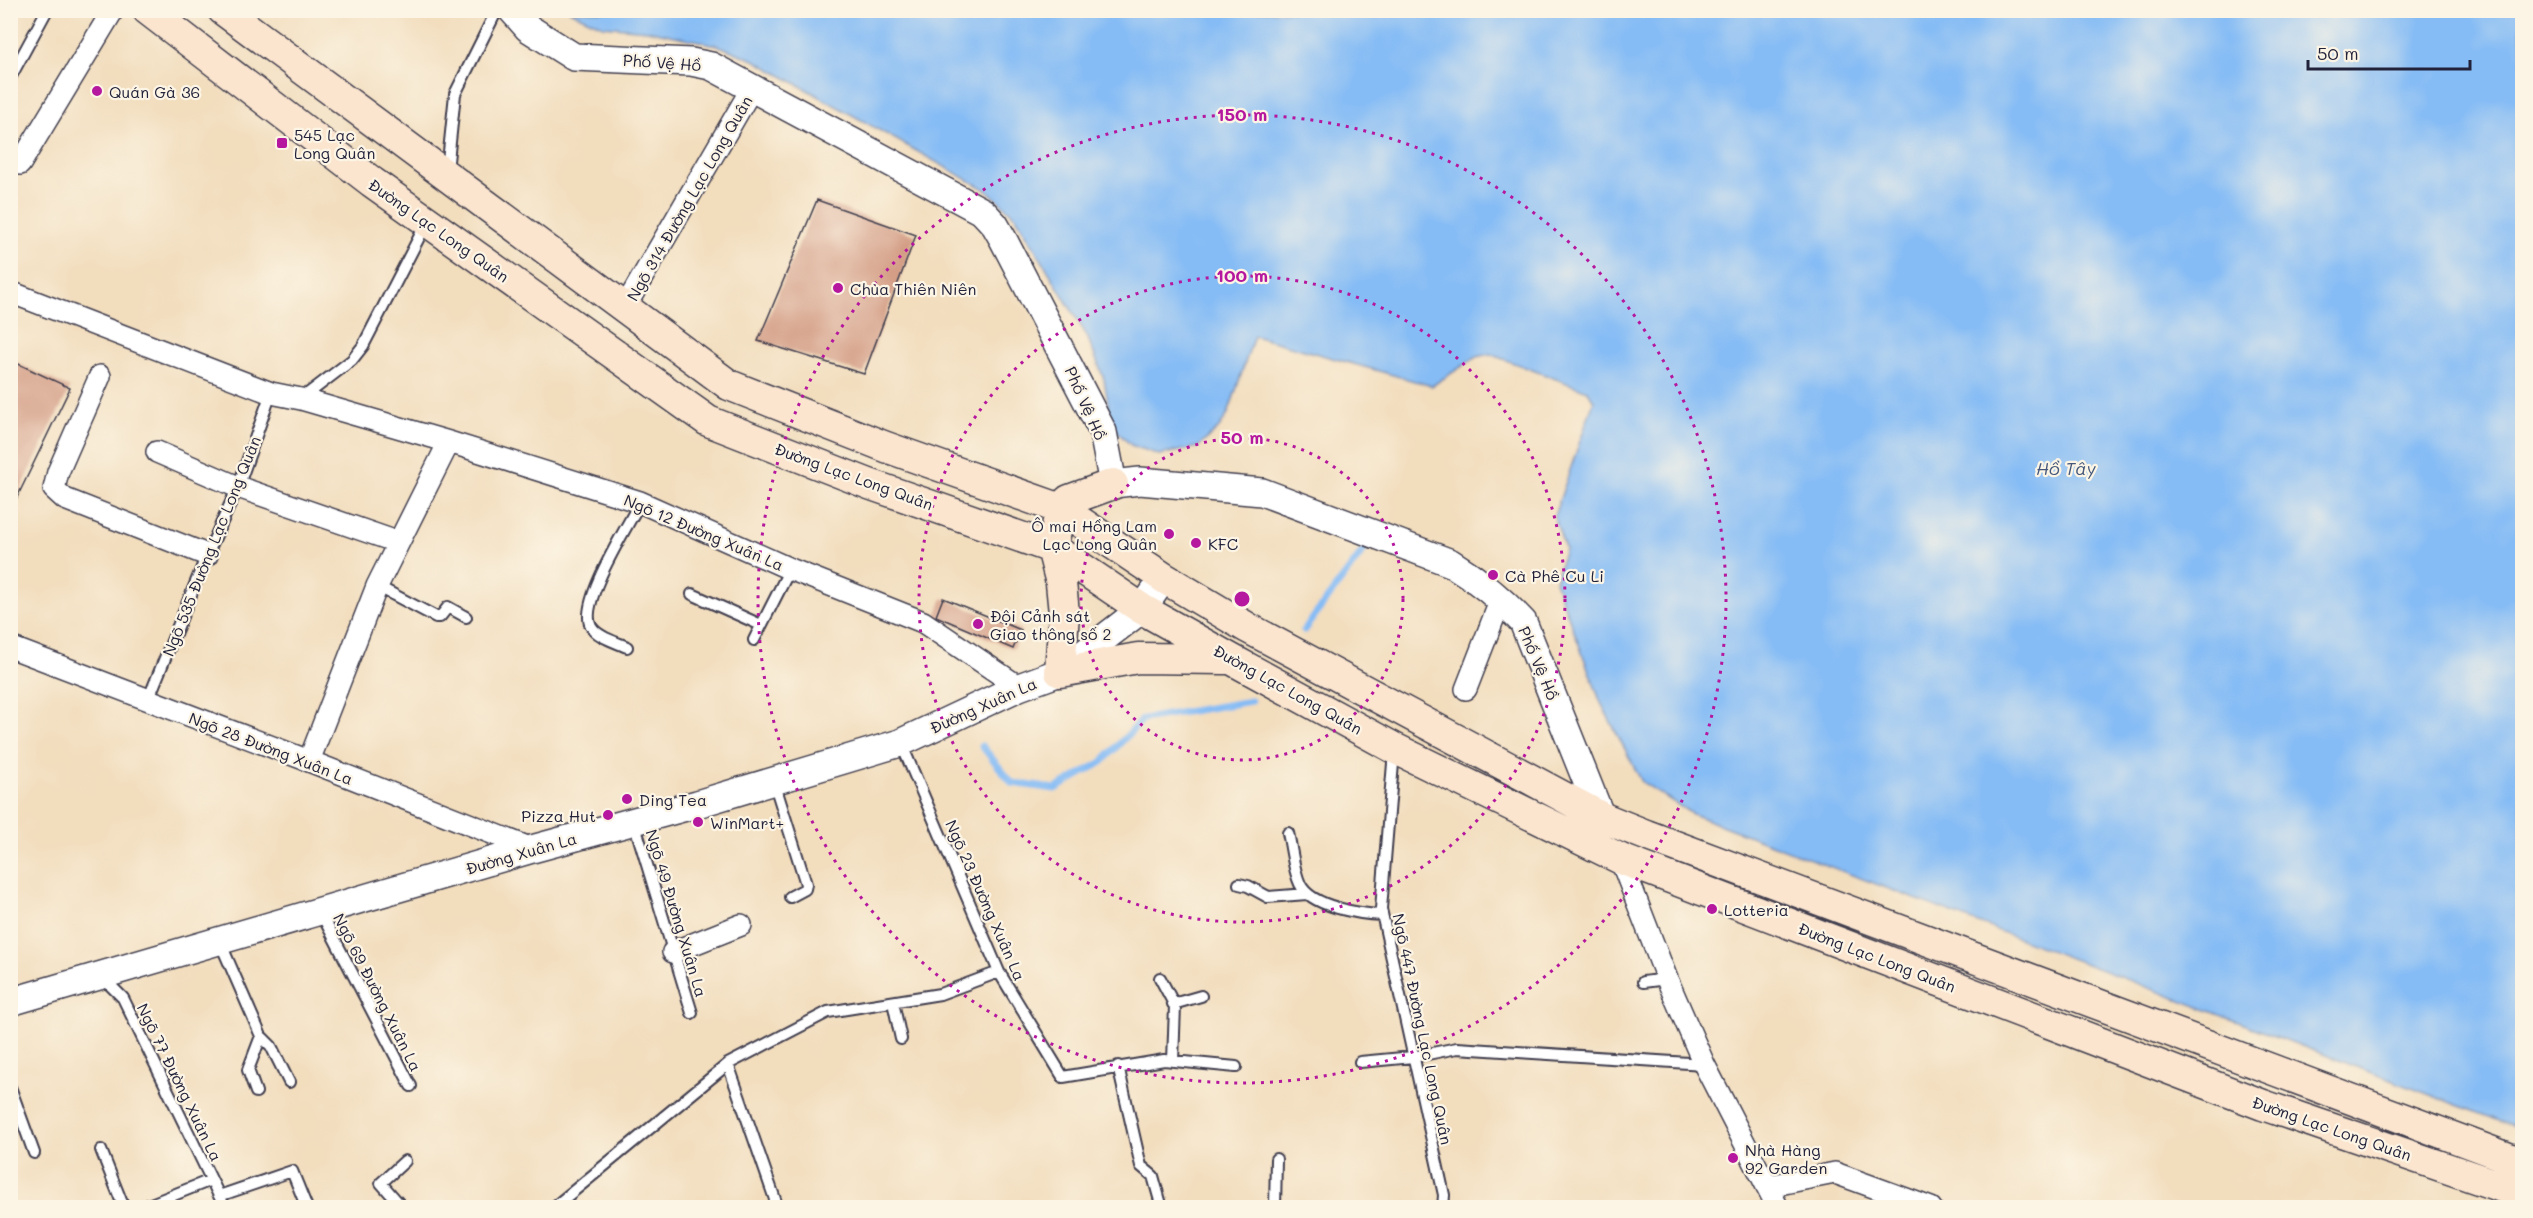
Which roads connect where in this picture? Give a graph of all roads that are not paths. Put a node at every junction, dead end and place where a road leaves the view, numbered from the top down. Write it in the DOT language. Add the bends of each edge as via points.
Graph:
graph roads {
  1 [pos="46,10"];
  2 [pos="113,10"];
  3 [pos="148,10"];
  4 [pos="223,10"];
  5 [pos="497,10"];
  6 [pos="512,10"];
  7 [pos="10,78"];
  8 [pos="753,88"];
  9 [pos="20,164"];
  10 [pos="447,175"];
  11 [pos="427,221"];
  12 [pos="10,292"];
  13 [pos="625,307"];
  14 [pos="100,376"];
  15 [pos="271,393"];
  16 [pos="301,399"];
  17 [pos="449,442"];
  18 [pos="157,452"];
  19 [pos="1113,484"];
  20 [pos="238,487"];
  21 [pos="640,502"];
  22 [pos="1061,509"];
  23 [pos="397,542"];
  24 [pos="1052,548"];
  25 [pos="207,555"];
  26 [pos="790,569"];
  27 [pos="1164,578"];
  28 [pos="377,586"];
  29 [pos="692,594"];
  30 [pos="1501,599"];
  31 [pos="1142,609"];
  32 [pos="466,617"];
  33 [pos="761,625"];
  34 [pos="754,640"];
  35 [pos="10,647"];
  36 [pos="627,647"];
  37 [pos="1231,659"];
  38 [pos="1060,672"];
  39 [pos="1019,687"];
  40 [pos="1466,689"];
  41 [pos="148,700"];
  42 [pos="900,743"];
  43 [pos="1394,748"];
  44 [pos="309,761"];
  45 [pos="773,781"];
  46 [pos="1601,817"];
  47 [pos="633,822"];
  48 [pos="1288,833"];
  49 [pos="532,849"];
  50 [pos="1621,858"];
  51 [pos="1239,884"];
  52 [pos="1308,894"];
  53 [pos="790,897"];
  54 [pos="320,911"];
  55 [pos="1382,915"];
  56 [pos="741,925"];
  57 [pos="220,942"];
  58 [pos="673,952"];
  59 [pos="999,972"];
  60 [pos="100,975"];
  61 [pos="1160,978"];
  62 [pos="1666,979"];
  63 [pos="1643,982"];
  64 [pos="1201,996"];
  65 [pos="10,1002"];
  66 [pos="893,1002"];
  67 [pos="1173,1004"];
  68 [pos="692,1013"];
  69 [pos="261,1036"];
  70 [pos="901,1039"];
  71 [pos="1413,1057"];
  72 [pos="1173,1061"];
  73 [pos="1360,1062"];
  74 [pos="728,1064"];
  75 [pos="1704,1064"];
  76 [pos="1118,1066"];
  77 [pos="1236,1067"];
  78 [pos="289,1082"];
  79 [pos="411,1086"];
  80 [pos="10,1087"];
  81 [pos="256,1092"];
  82 [pos="13,1102"];
  83 [pos="101,1150"];
  84 [pos="34,1153"];
  85 [pos="1276,1159"];
  86 [pos="405,1161"];
  87 [pos="2523,1162"];
  88 [pos="211,1180"];
  89 [pos="1769,1186"];
  90 [pos="2523,1194"];
  91 [pos="219,1196"];
  92 [pos="124,1208"];
  93 [pos="141,1208"];
  94 [pos="225,1208"];
  95 [pos="307,1208"];
  96 [pos="403,1208"];
  97 [pos="553,1208"];
  98 [pos="778,1208"];
  99 [pos="1162,1208"];
  100 [pos="1275,1208"];
  101 [pos="1443,1208"];
  102 [pos="1778,1208"];
  103 [pos="1931,1208"];
  1 -- 7 [label="lane"];
  2 -- 9 [label="street"];
  3 -- 11 [label="main road, Đường Lạc Long Quân"];
  4 -- 10 [label="main road, Đường Lạc Long Quân"];
  5 -- 10 [label="lane" via="454,94"];
  6 -- 8 [label="street, Phố Vệ Hồ" via="528,28 574,57 692,62 711,66"];
  8 -- 13 [label="street, Ngõ 314 Đường Lạc Long Quân"];
  8 -- 19 [label="street, Phố Vệ Hồ" via="989,219 1103,432"];
  10 -- 13 [label="main road, Đường Lạc Long Quân"];
  11 -- 16 [label="lane" via="363,346 352,360"];
  11 -- 24 [label="main road, Đường Lạc Long Quân" via="708,421 869,484"];
  12 -- 15 [label="street"];
  13 -- 22 [label="main road, Đường Lạc Long Quân" via="729,385 886,447"];
  14 -- 25 [label="street" via="54,489 65,499"];
  15 -- 16 [label="street"];
  15 -- 20 [label="lane, Ngõ 535 Đường Lạc Long Quân"];
  16 -- 17 [label="street, Ngõ 12 Đường Xuân La"];
  17 -- 21 [label="street, Ngõ 12 Đường Xuân La"];
  17 -- 23 [label="street"];
  18 -- 20 [label="street"];
  19 -- 22 [label="main road" via="1069,500"];
  19 -- 30 [label="street, Phố Vệ Hồ" via="1140,481 1262,492 1451,563"];
  20 -- 23 [label="street"];
  20 -- 25 [label="lane, Ngõ 535 Đường Lạc Long Quân"];
  21 -- 26 [label="street, Ngõ 12 Đường Xuân La"];
  21 -- 36 [label="lane" via="597,584 587,612 591,627"];
  22 -- 24 [label="main road"];
  22 -- 27 [label="main road, Đường Lạc Long Quân"];
  23 -- 28 [label="street"];
  24 -- 31 [label="main road, Đường Lạc Long Quân"];
  24 -- 38 [label="main road" via="1064,613"];
  25 -- 41 [label="lane, Ngõ 535 Đường Lạc Long Quân"];
  26 -- 33 [label="lane"];
  26 -- 39 [label="street, Ngõ 12 Đường Xuân La" via="923,622"];
  27 -- 31 [label="street, Đường Xuân La"];
  27 -- 46 [label="main road, Đường Lạc Long Quân" via="1248,628"];
  28 -- 32 [label="lane" via="436,617 448,607"];
  28 -- 44 [label="street"];
  29 -- 33 [label="lane"];
  30 -- 40 [label="street"];
  30 -- 46 [label="street, Phố Vệ Hồ" via="1523,622"];
  31 -- 37 [label="main road, Đường Lạc Long Quân"];
  31 -- 38 [label="street, Đường Xuân La"];
  33 -- 34 [label="lane"];
  35 -- 41 [label="street, Ngõ 28 Đường Xuân La"];
  37 -- 38 [label="main road" via="1138,658"];
  37 -- 43 [label="main road, Đường Lạc Long Quân"];
  38 -- 39 [label="street, Đường Xuân La"];
  39 -- 42 [label="street, Đường Xuân La"];
  41 -- 44 [label="street, Ngõ 28 Đường Xuân La"];
  42 -- 45 [label="street, Đường Xuân La"];
  42 -- 59 [label="lane, Ngõ 23 Đường Xuân La"];
  43 -- 50 [label="main road, Đường Lạc Long Quân"];
  43 -- 55 [label="lane, Ngõ 447 Đường Lạc Long Quân"];
  44 -- 49 [label="street, Ngõ 28 Đường Xuân La"];
  45 -- 47 [label="street, Đường Xuân La"];
  45 -- 53 [label="lane" via="806,884 805,890"];
  46 -- 50 [label="street"];
  46 -- 87 [label="main road, Đường Lạc Long Quân"];
  47 -- 49 [label="street, Đường Xuân La"];
  47 -- 58 [label="lane, Ngõ 49 Đường Xuân La"];
  48 -- 52 [label="lane" via="1300,884"];
  49 -- 54 [label="street, Đường Xuân La"];
  50 -- 62 [label="street"];
  50 -- 90 [label="main road, Đường Lạc Long Quân" via="2263,1105"];
  51 -- 52 [label="lane" via="1268,897"];
  52 -- 55 [label="lane" via="1359,914"];
  54 -- 57 [label="street, Đường Xuân La"];
  54 -- 79 [label="lane, Ngõ 69 Đường Xuân La"];
  55 -- 71 [label="lane, Ngõ 447 Đường Lạc Long Quân"];
  56 -- 58 [label="street"];
  57 -- 60 [label="street, Đường Xuân La"];
  57 -- 69 [label="lane"];
  58 -- 68 [label="lane, Ngõ 49 Đường Xuân La"];
  59 -- 66 [label="lane" via="940,994"];
  59 -- 76 [label="lane, Ngõ 23 Đường Xuân La" via="1063,1077"];
  60 -- 65 [label="street, Đường Xuân La"];
  60 -- 88 [label="lane, Ngõ 77 Đường Xuân La" via="123,998"];
  61 -- 67 [label="lane"];
  62 -- 63 [label="lane"];
  62 -- 75 [label="street"];
  64 -- 67 [label="lane"];
  66 -- 70 [label="lane"];
  66 -- 74 [label="lane" via="828,1012"];
  67 -- 72 [label="lane"];
  69 -- 78 [label="lane" via="271,1046"];
  69 -- 81 [label="lane" via="248,1070"];
  71 -- 73 [label="lane"];
  71 -- 75 [label="lane" via="1457,1048"];
  71 -- 101 [label="lane, Ngõ 447 Đường Lạc Long Quân" via="1444,1195"];
  72 -- 76 [label="lane, Ngõ 23 Đường Xuân La"];
  72 -- 77 [label="lane, Ngõ 23 Đường Xuân La"];
  74 -- 97 [label="lane"];
  74 -- 98 [label="lane"];
  75 -- 89 [label="street"];
  76 -- 99 [label="lane" via="1141,1166 1153,1176"];
  80 -- 82 [label="lane"];
  82 -- 84 [label="lane"];
  83 -- 92 [label="lane"];
  85 -- 100 [label="lane"];
  86 -- 96 [label="lane" via="381,1183"];
  88 -- 91 [label="lane, Ngõ 77 Đường Xuân La"];
  88 -- 93 [label="lane"];
  89 -- 102 [label="street"];
  89 -- 103 [label="street" via="1835,1173"];
  91 -- 94 [label="lane, Ngõ 77 Đường Xuân La"];
  91 -- 95 [label="lane" via="292,1171"];
}
